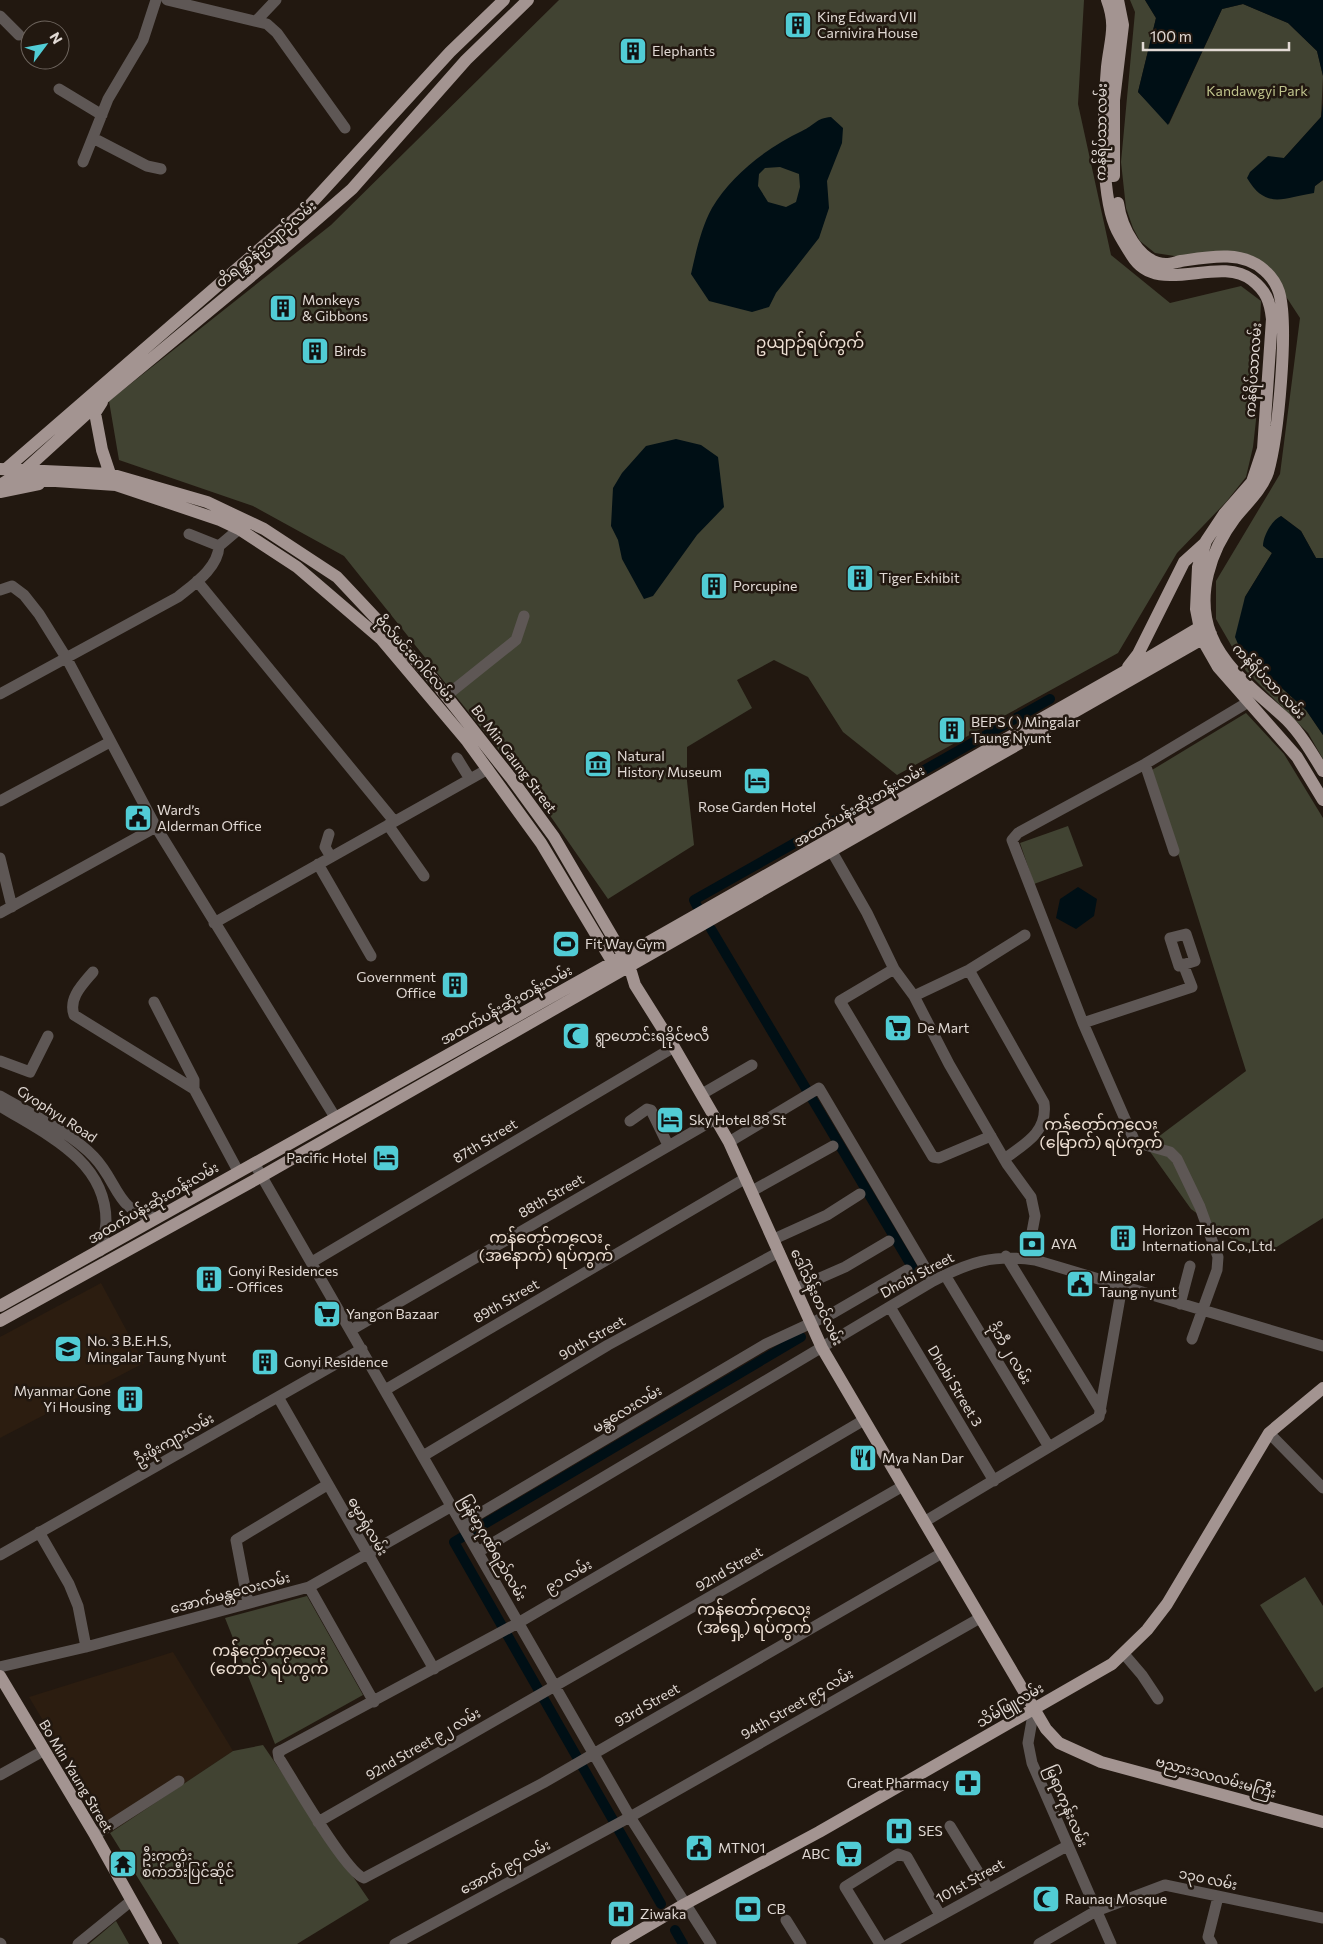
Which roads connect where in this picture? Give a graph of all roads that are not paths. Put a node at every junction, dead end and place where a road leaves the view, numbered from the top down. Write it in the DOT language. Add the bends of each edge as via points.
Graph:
graph roads {
  1 [pos="156,0"];
  2 [pos="167,0"];
  3 [pos="276,0"];
  4 [pos="504,0"];
  5 [pos="528,0"];
  6 [pos="1106,0"];
  7 [pos="1118,0"];
  8 [pos="0,16"];
  9 [pos="256,21"];
  10 [pos="19,35"];
  11 [pos="1112,73"];
  12 [pos="59,89"];
  13 [pos="102,115"];
  14 [pos="344,128"];
  15 [pos="93,138"];
  16 [pos="84,162"];
  17 [pos="161,170"];
  18 [pos="1256,265"];
  19 [pos="1249,278"];
  20 [pos="104,398"];
  21 [pos="26,469"];
  22 [pos="110,474"];
  23 [pos="4,475"];
  24 [pos="58,480"];
  25 [pos="0,492"];
  26 [pos="236,515"];
  27 [pos="1229,517"];
  28 [pos="239,529"];
  29 [pos="189,534"];
  30 [pos="1206,541"];
  31 [pos="219,546"];
  32 [pos="197,581"];
  33 [pos="0,590"];
  34 [pos="524,616"];
  35 [pos="1205,631"];
  36 [pos="67,658"];
  37 [pos="1124,672"];
  38 [pos="0,694"];
  39 [pos="446,696"];
  40 [pos="1088,699"];
  41 [pos="1250,701"];
  42 [pos="110,742"];
  43 [pos="457,758"];
  44 [pos="488,761"];
  45 [pos="1145,764"];
  46 [pos="1323,772"];
  47 [pos="470,779"];
  48 [pos="1323,800"];
  49 [pos="0,801"];
  50 [pos="391,823"];
  51 [pos="156,827"];
  52 [pos="328,834"];
  53 [pos="829,846"];
  54 [pos="1174,852"];
  55 [pos="331,857"];
  56 [pos="0,858"];
  57 [pos="318,864"];
  58 [pos="424,876"];
  59 [pos="12,907"];
  60 [pos="0,913"];
  61 [pos="214,923"];
  62 [pos="1025,935"];
  63 [pos="371,956"];
  64 [pos="627,961"];
  65 [pos="1183,964"];
  66 [pos="615,967"];
  67 [pos="894,969"];
  68 [pos="969,970"];
  69 [pos="93,972"];
  70 [pos="635,985"];
  71 [pos="914,996"];
  72 [pos="154,1002"];
  73 [pos="1083,1023"];
  74 [pos="508,1028"];
  75 [pos="48,1036"];
  76 [pos="674,1047"];
  77 [pos="0,1061"];
  78 [pos="752,1065"];
  79 [pos="400,1081"];
  80 [pos="194,1089"];
  81 [pos="407,1092"];
  82 [pos="702,1094"];
  83 [pos="0,1096"];
  84 [pos="0,1106"];
  85 [pos="335,1117"];
  86 [pos="715,1119"];
  87 [pos="630,1121"];
  88 [pos="991,1136"];
  89 [pos="729,1142"];
  90 [pos="668,1145"];
  91 [pos="833,1146"];
  92 [pos="1004,1159"];
  93 [pos="254,1162"];
  94 [pos="238,1171"];
  95 [pos="262,1176"];
  96 [pos="746,1178"];
  97 [pos="752,1191"];
  98 [pos="860,1194"];
  99 [pos="157,1218"];
  100 [pos="774,1239"];
  101 [pos="889,1241"];
  102 [pos="100,1251"];
  103 [pos="779,1252"];
  104 [pos="1006,1256"];
  105 [pos="1027,1259"];
  106 [pos="312,1262"];
  107 [pos="1190,1266"];
  108 [pos="907,1270"];
  109 [pos="945,1275"];
  110 [pos="933,1281"];
  111 [pos="1122,1286"];
  112 [pos="795,1289"];
  113 [pos="1180,1304"];
  114 [pos="0,1306"];
  115 [pos="890,1307"];
  116 [pos="1201,1310"];
  117 [pos="0,1321"];
  118 [pos="810,1324"];
  119 [pos="351,1330"];
  120 [pos="1192,1338"];
  121 [pos="1323,1346"];
  122 [pos="822,1348"];
  123 [pos="362,1349"];
  124 [pos="1323,1388"];
  125 [pos="385,1390"];
  126 [pos="278,1397"];
  127 [pos="1100,1414"];
  128 [pos="864,1420"];
  129 [pos="1270,1433"];
  130 [pos="1049,1447"];
  131 [pos="423,1456"];
  132 [pos="994,1480"];
  133 [pos="327,1485"];
  134 [pos="903,1486"];
  135 [pos="1323,1488"];
  136 [pos="452,1506"];
  137 [pos="924,1522"];
  138 [pos="462,1524"];
  139 [pos="39,1532"];
  140 [pos="478,1552"];
  141 [pos="942,1553"];
  142 [pos="0,1555"];
  143 [pos="367,1555"];
  144 [pos="309,1587"];
  145 [pos="248,1603"];
  146 [pos="980,1618"];
  147 [pos="518,1623"];
  148 [pos="86,1647"];
  149 [pos="1124,1654"];
  150 [pos="0,1667"];
  151 [pos="434,1669"];
  152 [pos="0,1676"];
  153 [pos="555,1686"];
  154 [pos="538,1696"];
  155 [pos="1158,1700"];
  156 [pos="374,1702"];
  157 [pos="1034,1709"];
  158 [pos="43,1751"];
  159 [pos="593,1754"];
  160 [pos="0,1776"];
  161 [pos="179,1781"];
  162 [pos="630,1816"];
  163 [pos="318,1822"];
  164 [pos="1323,1822"];
  165 [pos="950,1826"];
  166 [pos="95,1835"];
  167 [pos="1067,1846"];
  168 [pos="988,1888"];
  169 [pos="1218,1897"];
  170 [pos="131,1901"];
  171 [pos="685,1904"];
  172 [pos="1096,1911"];
  173 [pos="940,1916"];
  174 [pos="1323,1918"];
  175 [pos="786,1920"];
  176 [pos="78,1944"];
  177 [pos="156,1944"];
  178 [pos="395,1944"];
  179 [pos="617,1944"];
  180 [pos="711,1944"];
  181 [pos="801,1944"];
  182 [pos="880,1944"];
  183 [pos="889,1944"];
  184 [pos="1039,1944"];
  185 [pos="1111,1944"];
  186 [pos="1212,1944"];
  1 -- 13 [label="street" via="143,40"];
  2 -- 9 [label="street"];
  3 -- 9 [label="street"];
  4 -- 23 [label="main road, တိရစ္ဆာန်ဥယျာဉ်လမ်း" via="450,52 307,208"];
  5 -- 20 [label="main road, တိရစ္ဆာန်ဥယျာဉ်လမ်း" via="466,60 352,189"];
  6 -- 11 [label="main road, ကန်ရိပ်သာလမ်း" via="1114,24"];
  7 -- 11 [label="main road, ကန်ရိပ်သာ လမ်း" via="1124,25"];
  8 -- 10 [label="street"];
  9 -- 14 [label="street" via="268,24 278,32"];
  11 -- 18 [label="main road, ကန်ရိပ်သာ လမ်း" via="1114,178 1119,214 1133,243 1149,258 1166,264 1225,256 1249,260"];
  11 -- 19 [label="main road, ကန်ရိပ်သာလမ်း" via="1104,154 1115,225 1133,259 1145,270 1162,274 1223,270"];
  12 -- 13 [label="street"];
  13 -- 15 [label="street"];
  15 -- 16 [label="street"];
  15 -- 17 [label="street"];
  18 -- 19 [label="main road"];
  18 -- 27 [label="main road, ကန်ရိပ်သာ လမ်း" via="1272,277 1281,305 1282,342 1276,428 1267,474 1256,492"];
  19 -- 27 [label="main road, ကန်ရိပ်သာလမ်း" via="1261,287 1270,301 1271,310 1263,449 1252,482"];
  20 -- 21 [label="main road, တိရစ္ဆာန်ဥယျာဉ်လမ်း"];
  20 -- 22 [label="main road" via="95,414"];
  21 -- 22 [label="main road, Bo Min Gaung Street"];
  21 -- 23 [label="main road, တိရစ္ဆာန်ဥယျာဉ်လမ်း"];
  22 -- 26 [label="main road, Bo Min Gaung Street" via="207,502"];
  23 -- 24 [label="main road, ဗိုလ်မင်းဂေါင်လမ်း"];
  24 -- 25 [label="main road"];
  24 -- 28 [label="main road, ဗိုလ်မင်းဂေါင်လမ်း" via="116,485 198,511"];
  26 -- 28 [label="main road"];
  26 -- 39 [label="main road, Bo Min Gaung Street" via="264,528 337,577"];
  27 -- 30 [label="main road, ကန်ရိပ်သာလမ်း"];
  27 -- 35 [label="main road, ကန်ရိပ်သာ လမ်း" via="1208,572"];
  28 -- 31 [label="street"];
  28 -- 44 [label="main road, ဗိုလ်မင်းဂေါင်လမ်း" via="297,567 381,638"];
  29 -- 31 [label="street"];
  30 -- 35 [label="main road, ကန်ရိပ်သာလမ်း" via="1196,586"];
  30 -- 37 [label="main road" via="1184,562 1138,654"];
  31 -- 32 [label="street" via="219,556"];
  32 -- 36 [label="street" via="178,597"];
  32 -- 50 [label="street"];
  33 -- 36 [label="street" via="12,586 24,594"];
  34 -- 39 [label="street" via="516,640"];
  35 -- 37 [label="main road, အထက်ပန်းဆိုးတန်းလမ်း"];
  35 -- 40 [label="main road, အထက်ပန်းဆိုးတန်းလမ်း"];
  35 -- 41 [label="main road, ကန်ရိပ်သာလမ်း" via="1218,668"];
  35 -- 46 [label="main road, ကန်ရိပ်သာ လမ်း" via="1227,663 1287,720"];
  36 -- 38 [label="street"];
  36 -- 42 [label="street"];
  37 -- 40 [label="main road, အထက်ပန်းဆိုးတန်းလမ်း"];
  39 -- 44 [label="main road, Bo Min Gaung Street"];
  40 -- 53 [label="main road, အထက်ပန်းဆိုးတန်းလမ်း"];
  41 -- 45 [label="street"];
  41 -- 48 [label="main road, ကန်ရိပ်သာလမ်း" via="1297,757"];
  42 -- 49 [label="street"];
  42 -- 51 [label="street"];
  43 -- 47 [label="street"];
  44 -- 47 [label="street"];
  44 -- 64 [label="main road, Bo Min Gaung Street" via="554,837"];
  44 -- 66 [label="main road, ဗိုလ်မင်းဂေါင်လမ်း"];
  45 -- 54 [label="street"];
  45 -- 73 [label="street" via="1018,833 1012,840"];
  47 -- 50 [label="street"];
  50 -- 55 [label="street"];
  50 -- 58 [label="street"];
  51 -- 59 [label="street"];
  51 -- 61 [label="street"];
  52 -- 55 [label="street" via="325,847"];
  53 -- 64 [label="main road, အထက်ပန်းဆိုးတန်းလမ်း"];
  53 -- 67 [label="street"];
  55 -- 57 [label="street"];
  56 -- 59 [label="street"];
  57 -- 61 [label="street"];
  57 -- 63 [label="street"];
  59 -- 60 [label="street"];
  61 -- 85 [label="street"];
  62 -- 68 [label="street"];
  64 -- 66 [label="main road, အထက်ပန်းဆိုးတန်းလမ်း"];
  64 -- 70 [label="main road"];
  65 -- 73 [label="street" via="1192,987"];
  66 -- 70 [label="main road, ဗိုလ်မင်းဂေါင်လမ်း"];
  66 -- 74 [label="main road, အထက်ပန်းဆိုးတန်းလမ်း"];
  67 -- 71 [label="street"];
  67 -- 88 [label="street" via="840,1001 844,1009 933,1156 939,1158"];
  68 -- 71 [label="street"];
  68 -- 92 [label="street" via="1044,1103 1044,1121 1039,1131"];
  69 -- 80 [label="street" via="75,995 74,1014"];
  70 -- 76 [label="main road, ဒေါ်သိန်းတင်လမ်း"];
  71 -- 88 [label="street"];
  72 -- 80 [label="street" via="194,1080"];
  73 -- 116 [label="street" via="1135,1142 1170,1152 1177,1159 1206,1224 1218,1257 1217,1270"];
  74 -- 79 [label="main road, အထက်ပန်းဆိုးတန်းလမ်း"];
  74 -- 81 [label="main road, အထက်ပန်းဆိုးတန်းလမ်း"];
  75 -- 77 [label="street" via="30,1072"];
  76 -- 82 [label="main road, ဒေါ်သိန်းတင်လမ်း"];
  76 -- 106 [label="street, 87th Street"];
  78 -- 82 [label="street"];
  79 -- 81 [label="main road"];
  79 -- 85 [label="main road, အထက်ပန်းဆိုးတန်းလမ်း"];
  80 -- 94 [label="street"];
  81 -- 95 [label="main road, အထက်ပန်းဆိုးတန်းလမ်း"];
  82 -- 86 [label="main road, ဒေါ်သိန်းတင်လမ်း"];
  83 -- 99 [label="street, Gyophyu Road" via="94,1156 126,1206 142,1216"];
  84 -- 102 [label="street, Gyophyu Road" via="69,1149 84,1163 98,1185 105,1208 106,1223"];
  85 -- 93 [label="main road, အထက်ပန်းဆိုးတန်းလမ်း"];
  86 -- 89 [label="main road, ဒေါ်သိန်းတင်လမ်း"];
  86 -- 90 [label="street, 88th Street"];
  87 -- 90 [label="street" via="651,1110"];
  88 -- 92 [label="street"];
  89 -- 96 [label="main road, ဒေါ်သိန်းတင်လမ်း"];
  89 -- 110 [label="street" via="819,1088"];
  90 -- 119 [label="street, 88th Street"];
  91 -- 97 [label="street"];
  92 -- 105 [label="street" via="1031,1197 1035,1216"];
  93 -- 94 [label="main road, အထက်ပန်းဆိုးတန်းလမ်း"];
  93 -- 95 [label="street, မြန်မာ့ဂုဏ်ရည်လမ်း"];
  94 -- 99 [label="main road, အထက်ပန်းဆိုးတန်းလမ်း"];
  95 -- 106 [label="street, မြန်မာ့ဂုဏ်ရည်လမ်း"];
  95 -- 117 [label="main road, အထက်ပန်းဆိုးတန်းလမ်း"];
  96 -- 97 [label="main road, ဒေါ်သိန်းတင်လမ်း"];
  96 -- 125 [label="street, 89th Street"];
  97 -- 100 [label="main road, ဒေါ်သိန်းတင်လမ်း"];
  98 -- 100 [label="street" via="827,1215"];
  99 -- 102 [label="main road, အထက်ပန်းဆိုးတန်းလမ်း"];
  100 -- 103 [label="main road, ဒေါ်သိန်းတင်လမ်း"];
  101 -- 112 [label="street" via="845,1267"];
  102 -- 114 [label="main road, အထက်ပန်းဆိုးတန်းလမ်း"];
  103 -- 112 [label="main road, ဒေါ်သိန်းတင်လမ်း"];
  103 -- 131 [label="street, 90th Street" via="608,1345"];
  104 -- 105 [label="street, Dhobi Street"];
  104 -- 109 [label="street, Dhobi Street" via="978,1261"];
  104 -- 127 [label="street"];
  105 -- 111 [label="street, Dhobi Street"];
  106 -- 119 [label="street, မြန်မာ့ဂုဏ်ရည်လမ်း"];
  107 -- 113 [label="street"];
  108 -- 118 [label="street, မန္တလေးလမ်း"];
  109 -- 110 [label="street, Dhobi Street"];
  109 -- 130 [label="street, ဒိုဘီ ၂ လမ်း"];
  110 -- 115 [label="street, Dhobi Street"];
  111 -- 113 [label="street, Dhobi Street"];
  111 -- 127 [label="street"];
  112 -- 118 [label="main road, ဒေါ်သိန်းတင်လမ်း"];
  113 -- 116 [label="street, Dhobi Street"];
  115 -- 122 [label="street, Dhobi Street"];
  115 -- 132 [label="street, Dhobi Street 3"];
  116 -- 120 [label="street"];
  116 -- 121 [label="street, Dhobi Street"];
  118 -- 122 [label="main road, ဒေါ်သိန်းတင်လမ်း"];
  118 -- 138 [label="street, မန္တလေးလမ်း" via="766,1344"];
  119 -- 123 [label="street, မြန်မာ့ဂုဏ်ရည်လမ်း"];
  122 -- 128 [label="main road, ဒေါ်သိန်းတင်လမ်း"];
  122 -- 140 [label="street"];
  123 -- 125 [label="street, မြန်မာ့ဂုဏ်ရည်လမ်း"];
  123 -- 126 [label="street, ဦးဖိုးကျားလမ်း"];
  124 -- 129 [label="main road, သိမ်ဖြူလမ်း"];
  125 -- 131 [label="street, မြန်မာ့ဂုဏ်ရည်လမ်း"];
  126 -- 133 [label="street, ဓမ္မာရုံလမ်း"];
  126 -- 139 [label="street, ဦးဖိုးကျားလမ်း"];
  127 -- 130 [label="street"];
  128 -- 134 [label="main road, ဒေါ်သိန်းတင်လမ်း"];
  128 -- 147 [label="street, ၉၁ လမ်း"];
  129 -- 135 [label="street"];
  129 -- 149 [label="main road, သိမ်ဖြူလမ်း" via="1167,1604"];
  130 -- 132 [label="street"];
  131 -- 136 [label="street, မြန်မာ့ဂုဏ်ရည်လမ်း"];
  132 -- 137 [label="street"];
  133 -- 143 [label="street, ဓမ္မာရုံလမ်း"];
  133 -- 145 [label="street" via="236,1540"];
  134 -- 137 [label="main road, ဒေါ်သိန်းတင်လမ်း"];
  134 -- 153 [label="street, 92nd Street"];
  136 -- 138 [label="street, မြန်မာ့ဂုဏ်ရည်လမ်း"];
  136 -- 143 [label="street, အောက်မန္တလေးလမ်း"];
  137 -- 141 [label="main road, ဒေါ်သိန်းတင်လမ်း"];
  138 -- 140 [label="street, မြန်မာ့ဂုဏ်ရည်လမ်း"];
  139 -- 142 [label="street, ဦးဖိုးကျားလမ်း"];
  139 -- 148 [label="street" via="72,1591"];
  140 -- 147 [label="street, မြန်မာ့ဂုဏ်ရည်လမ်း"];
  141 -- 146 [label="main road, ဒေါ်သိန်းတင်လမ်း"];
  141 -- 159 [label="street, 93rd Street"];
  143 -- 144 [label="street, အောက်မန္တလေးလမ်း"];
  143 -- 151 [label="street, ဓမ္မာရုံလမ်း"];
  144 -- 145 [label="street, အောက်မန္တလေးလမ်း"];
  144 -- 156 [label="street"];
  145 -- 148 [label="street, အောက်မန္တလေးလမ်း"];
  146 -- 157 [label="main road, ဒေါ်သိန်းတင်လမ်း"];
  146 -- 162 [label="street, 94th Street ၉၄ လမ်း"];
  147 -- 151 [label="street, ၉၁ လမ်း"];
  147 -- 153 [label="street, မြန်မာ့ဂုဏ်ရည်လမ်း"];
  148 -- 150 [label="street, အောက်မန္တလေးလမ်း"];
  149 -- 155 [label="street"];
  149 -- 157 [label="main road, သိမ်ဖြူလမ်း"];
  151 -- 156 [label="street, ၉၁ လမ်း"];
  152 -- 158 [label="main road, Bo Min Yaung Street"];
  153 -- 154 [label="street, 92nd Street"];
  153 -- 159 [label="street, မြန်မာ့ဂုဏ်ရည်လမ်း"];
  154 -- 163 [label="street, 92nd Street ၉၂ လမ်း"];
  156 -- 163 [label="street, ၉၁ လမ်း" via="278,1752 278,1758"];
  157 -- 164 [label="main road, ဗညားဒလလမ်းမကြီး" via="1058,1742 1101,1762"];
  157 -- 167 [label="street, မြရာကုန်းလမ်း" via="1028,1743 1032,1763"];
  157 -- 171 [label="main road, သိမ်ဖြူလမ်း" via="819,1832"];
  158 -- 160 [label="street"];
  158 -- 166 [label="main road, Bo Min Yaung Street"];
  159 -- 162 [label="street, မြန်မာ့ဂုဏ်ရည်လမ်း"];
  159 -- 163 [label="street, 93rd Street" via="364,1878 358,1875"];
  161 -- 166 [label="street"];
  162 -- 171 [label="street, မြန်မာ့ဂုဏ်ရည်လမ်း"];
  162 -- 178 [label="street, အောက် ၉၄ လမ်း"];
  165 -- 168 [label="street"];
  166 -- 170 [label="main road, Bo Min Yaung Street"];
  167 -- 168 [label="street, 101st Street"];
  167 -- 172 [label="street, မြရာကုန်းလမ်း"];
  168 -- 173 [label="street, 101st Street"];
  169 -- 172 [label="street, ၁၃၀ လမ်း" via="1165,1885"];
  169 -- 174 [label="street, ၁၃၀ လမ်း"];
  169 -- 186 [label="street" via="1208,1937"];
  170 -- 176 [label="street"];
  170 -- 177 [label="main road, Bo Min Yaung Street"];
  171 -- 179 [label="main road, သိမ်ဖြူလမ်း"];
  171 -- 180 [label="street, မြန်မာ့ဂုဏ်ရည်လမ်း"];
  172 -- 184 [label="street, ၁၃၀ လမ်း"];
  172 -- 185 [label="street, မြရာကုန်းလမ်း"];
  173 -- 182 [label="street" via="907,1857 898,1854 845,1887"];
  173 -- 183 [label="street, 101st Street"];
  175 -- 181 [label="street"];
}
